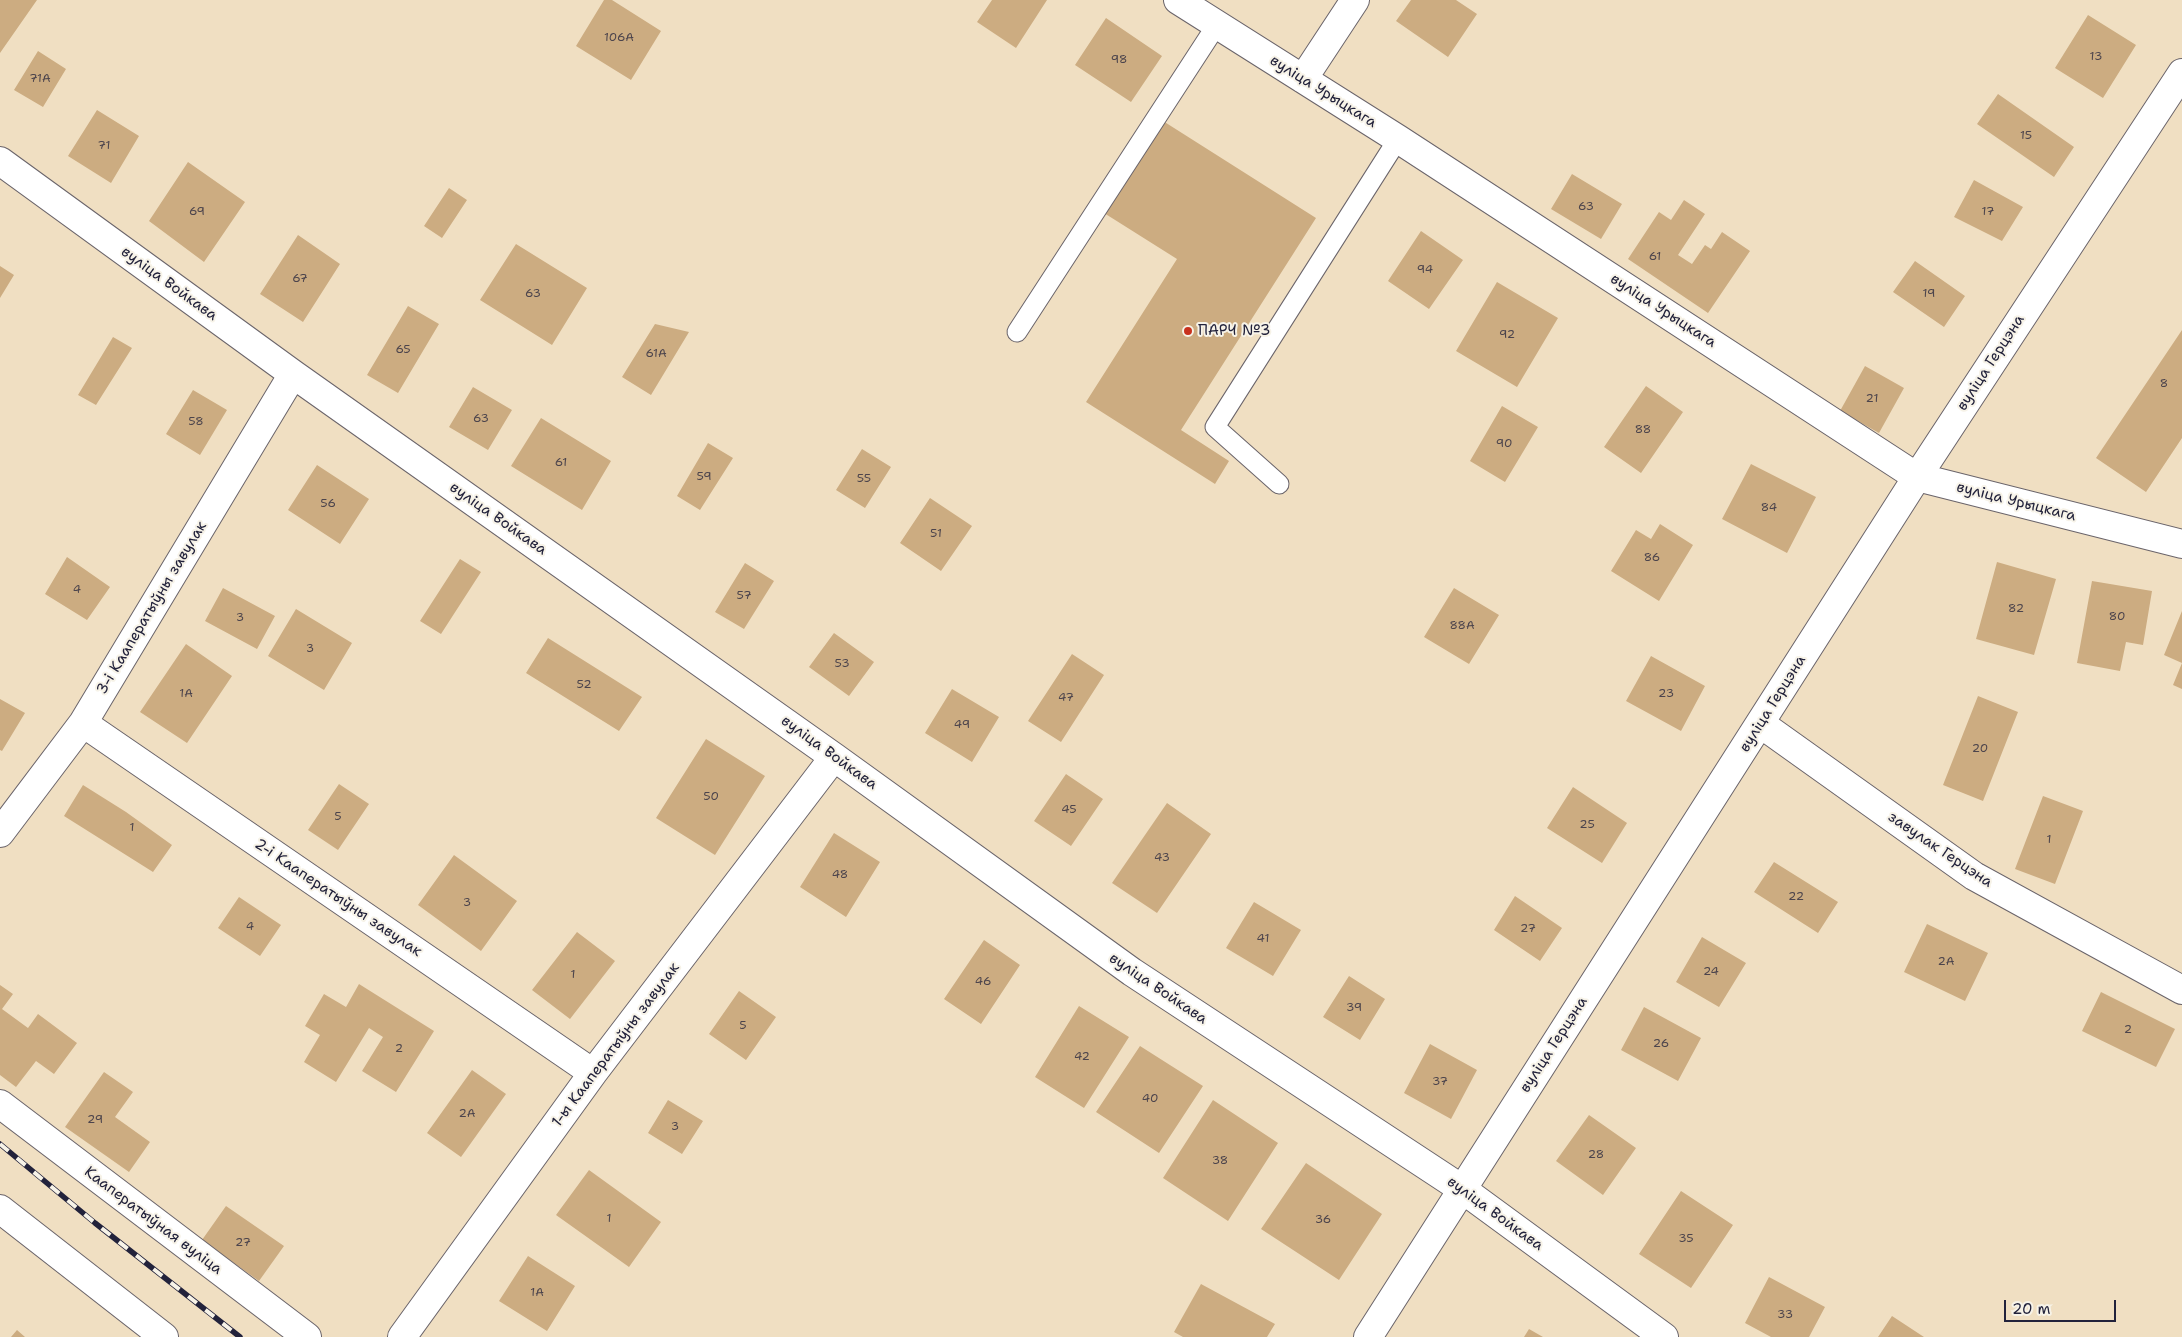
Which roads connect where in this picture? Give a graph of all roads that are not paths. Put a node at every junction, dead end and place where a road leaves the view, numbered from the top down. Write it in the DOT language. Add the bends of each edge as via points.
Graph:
graph roads {
  1 [pos="1178,0"];
  2 [pos="1355,0"];
  3 [pos="1216,26"];
  4 [pos="2182,73"];
  5 [pos="1303,79"];
  6 [pos="1398,139"];
  7 [pos="0,160"];
  8 [pos="1016,332"];
  9 [pos="293,374"];
  10 [pos="1917,476"];
  11 [pos="1279,484"];
  12 [pos="2182,544"];
  13 [pos="83,723"];
  14 [pos="1760,724"];
  15 [pos="834,757"];
  16 [pos="0,833"];
  17 [pos="2182,990"];
  18 [pos="593,1073"];
  19 [pos="0,1104"];
  20 [pos="1462,1189"];
  21 [pos="0,1209"];
  22 [pos="164,1337"];
  23 [pos="307,1337"];
  24 [pos="402,1337"];
  25 [pos="1368,1337"];
  26 [pos="1664,1337"];
  1 -- 3 [label="street, вуліца Урыцкага"];
  2 -- 5 [label="street"];
  3 -- 5 [label="street, вуліца Урыцкага"];
  3 -- 8 [label="lane"];
  4 -- 10 [label="street, вуліца Герцэна"];
  5 -- 6 [label="street, вуліца Урыцкага"];
  6 -- 10 [label="street, вуліца Урыцкага"];
  6 -- 11 [label="lane" via="1215,426"];
  7 -- 9 [label="street, вуліца Войкава"];
  9 -- 13 [label="street, 3-і Кааператыўны завулак"];
  9 -- 15 [label="street, вуліца Войкава"];
  10 -- 12 [label="street, вуліца Урыцкага"];
  10 -- 14 [label="street, вуліца Герцэна"];
  13 -- 16 [label="street, 3-і Кааператыўны завулак"];
  13 -- 18 [label="street, 2-і Кааператыўны завулак"];
  14 -- 17 [label="street, завулак Герцэна" via="1974,876"];
  14 -- 20 [label="street, вуліца Герцэна"];
  15 -- 18 [label="street, 1-ы Кааператыўны завулак"];
  15 -- 20 [label="street, вуліца Войкава" via="1132,972"];
  18 -- 24 [label="street, 1-ы Кааператыўны завулак"];
  19 -- 23 [label="street, Кааператыўная вуліца"];
  20 -- 25 [label="street, вуліца Герцэна"];
  20 -- 26 [label="street, вуліца Войкава"];
  21 -- 22 [label="street"];
}
